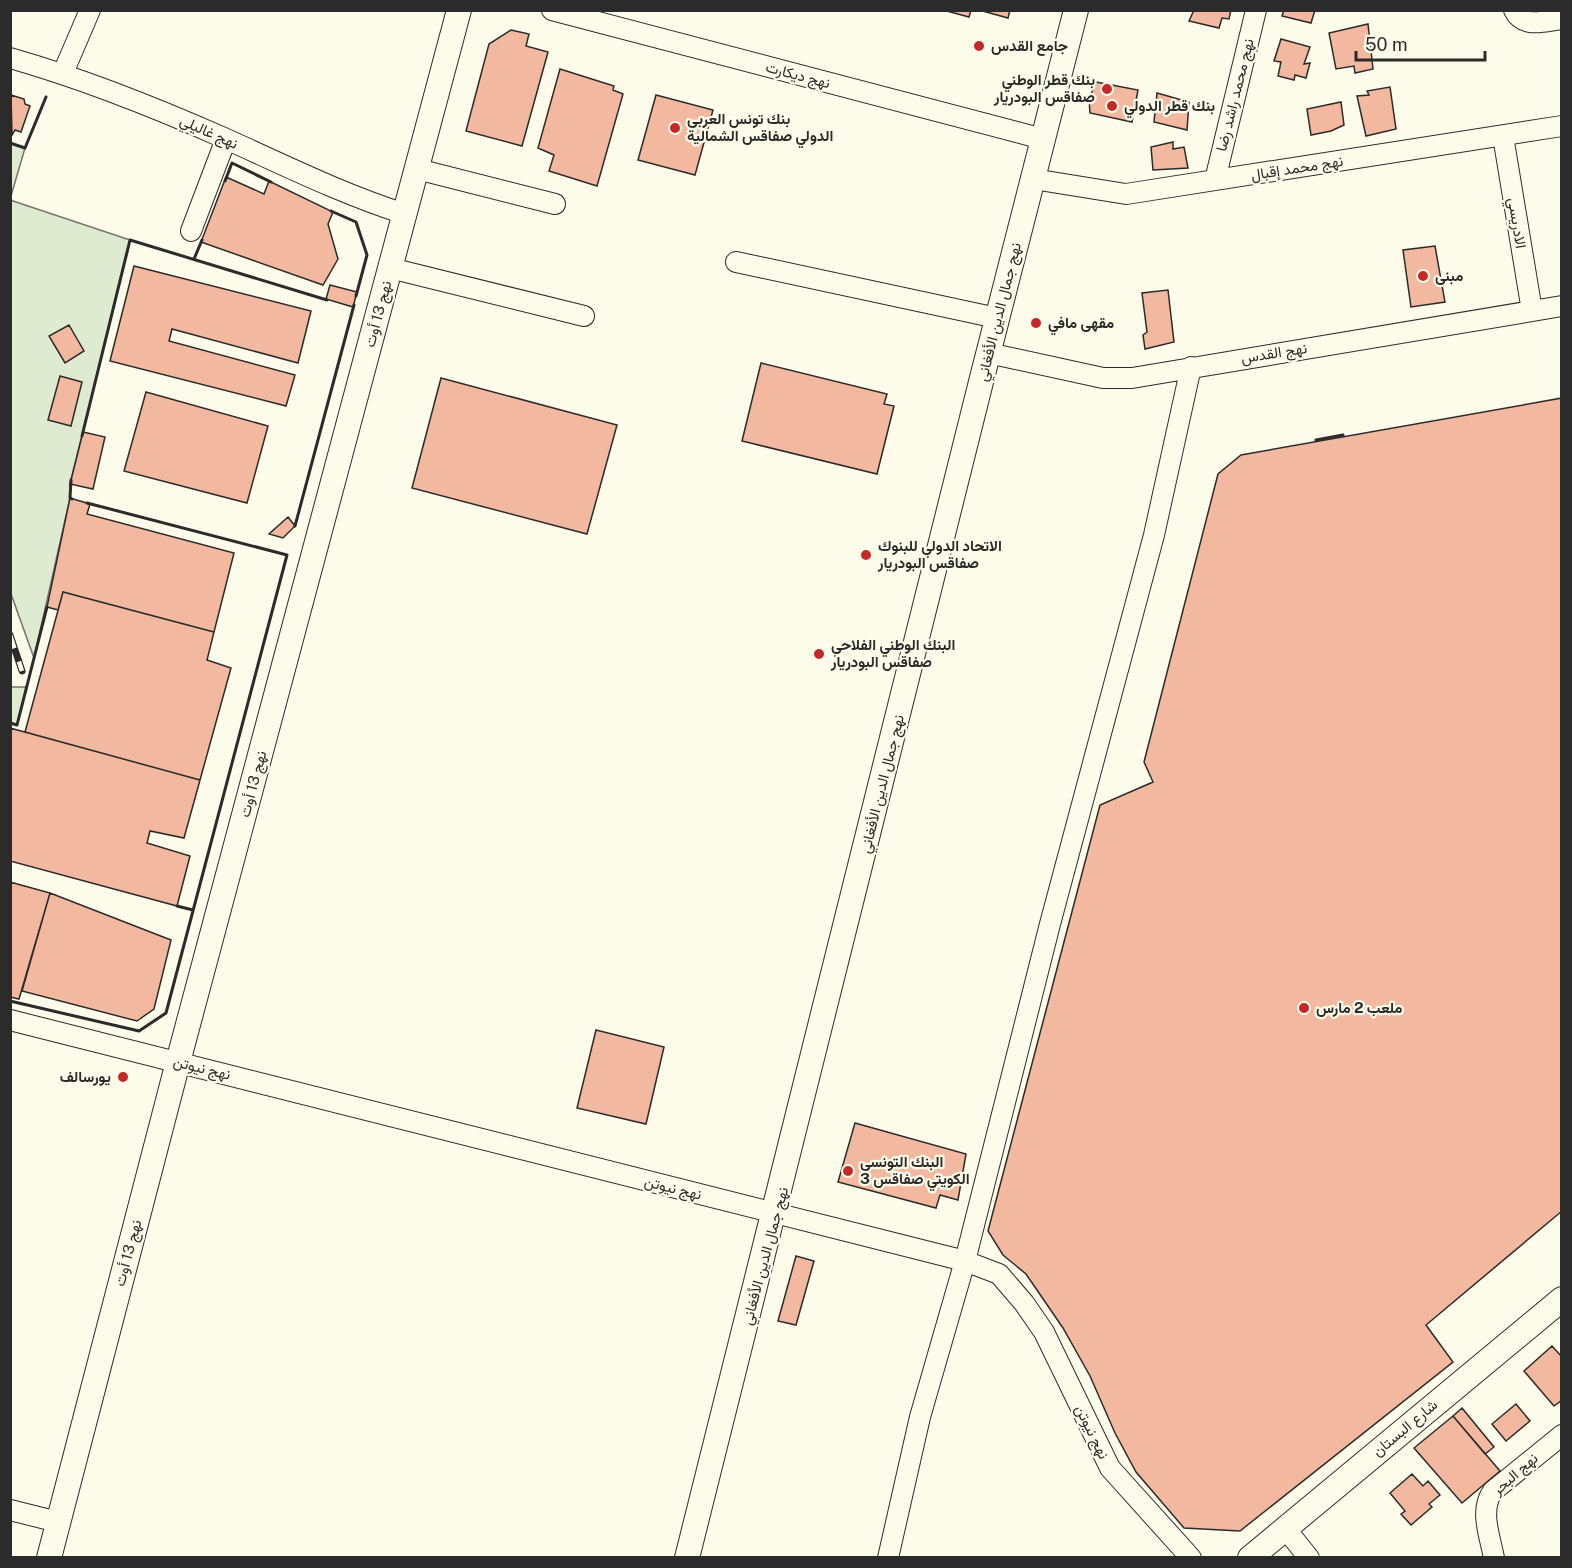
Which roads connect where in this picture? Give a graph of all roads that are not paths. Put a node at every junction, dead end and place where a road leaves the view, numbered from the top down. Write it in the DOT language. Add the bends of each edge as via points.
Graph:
graph roads {
  1 [pos="90,10"];
  2 [pos="459,10"];
  3 [pos="552,10"];
  4 [pos="1076,10"];
  5 [pos="1256,10"];
  6 [pos="1514,10"];
  7 [pos="1562,19"];
  8 [pos="10,58"];
  9 [pos="63,73"];
  10 [pos="1562,126"];
  11 [pos="1503,136"];
  12 [pos="226,139"];
  13 [pos="1043,139"];
  14 [pos="417,169"];
  15 [pos="1033,179"];
  16 [pos="1215,180"];
  17 [pos="555,204"];
  18 [pos="405,214"];
  19 [pos="191,231"];
  20 [pos="736,262"];
  21 [pos="390,268"];
  22 [pos="1562,306"];
  23 [pos="1532,311"];
  24 [pos="584,316"];
  25 [pos="997,318"];
  26 [pos="988,353"];
  27 [pos="1191,367"];
  28 [pos="10,1020"];
  29 [pos="178,1062"];
  30 [pos="776,1214"];
  31 [pos="965,1261"];
  32 [pos="1562,1299"];
  33 [pos="1562,1435"];
  34 [pos="10,1510"];
  35 [pos="58,1522"];
  36 [pos="1285,1528"];
  37 [pos="49,1557"];
  38 [pos="687,1557"];
  39 [pos="888,1557"];
  40 [pos="1191,1557"];
  41 [pos="1250,1557"];
  42 [pos="1309,1557"];
  43 [pos="1494,1557"];
  1 -- 9 [label="street"];
  2 -- 14 [label="main road, نهج 13 أوت"];
  3 -- 13 [label="street, نهج ديكارت"];
  4 -- 13 [label="main road, نهج جمال الدين الأفغاني"];
  5 -- 16 [label="street, نهج محمد راشد رضا"];
  6 -- 7 [label="street" via="1523,21 1531,23"];
  8 -- 9 [label="street, نهج غاليلي"];
  9 -- 12 [label="street, نهج غاليلي"];
  10 -- 11 [label="street, نهج محمد إقبال"];
  11 -- 16 [label="street, نهج محمد إقبال"];
  11 -- 23 [label="street, الادريسي"];
  12 -- 18 [label="street, نهج غاليلي" via="361,200"];
  12 -- 19 [label="street"];
  13 -- 15 [label="main road, نهج جمال الدين الأفغاني"];
  14 -- 17 [label="street"];
  14 -- 18 [label="main road, نهج 13 أوت"];
  15 -- 16 [label="street, نهج محمد إقبال" via="1118,195"];
  15 -- 25 [label="main road, نهج جمال الدين الأفغاني"];
  18 -- 21 [label="main road, نهج 13 أوت"];
  20 -- 25 [label="street"];
  21 -- 24 [label="street"];
  21 -- 29 [label="main road, نهج 13 أوت"];
  22 -- 23 [label="street, نهج القدس"];
  23 -- 27 [label="street, نهج القدس"];
  25 -- 26 [label="main road, نهج جمال الدين الأفغاني"];
  26 -- 27 [label="street, نهج القدس" via="1103,378 1132,378"];
  26 -- 30 [label="main road, نهج جمال الدين الأفغاني"];
  27 -- 31 [label="street" via="1154,535"];
  28 -- 29 [label="street, نهج نيوتن"];
  29 -- 30 [label="street, نهج نيوتن"];
  29 -- 35 [label="main road, نهج 13 أوت"];
  30 -- 31 [label="street, نهج نيوتن"];
  30 -- 38 [label="main road, نهج جمال الدين الأفغاني"];
  31 -- 39 [label="street" via="920,1417"];
  31 -- 40 [label="street, نهج نيوتن" via="999,1274 1024,1302 1044,1332 1110,1468"];
  32 -- 36 [label="main road, شارع البستان"];
  33 -- 43 [label="street, نهج البحر" via="1486,1500"];
  34 -- 35 [label="street"];
  35 -- 37 [label="main road, نهج 13 أوت"];
  36 -- 41 [label="main road, شارع البستان"];
  36 -- 42 [label="street"];
}
